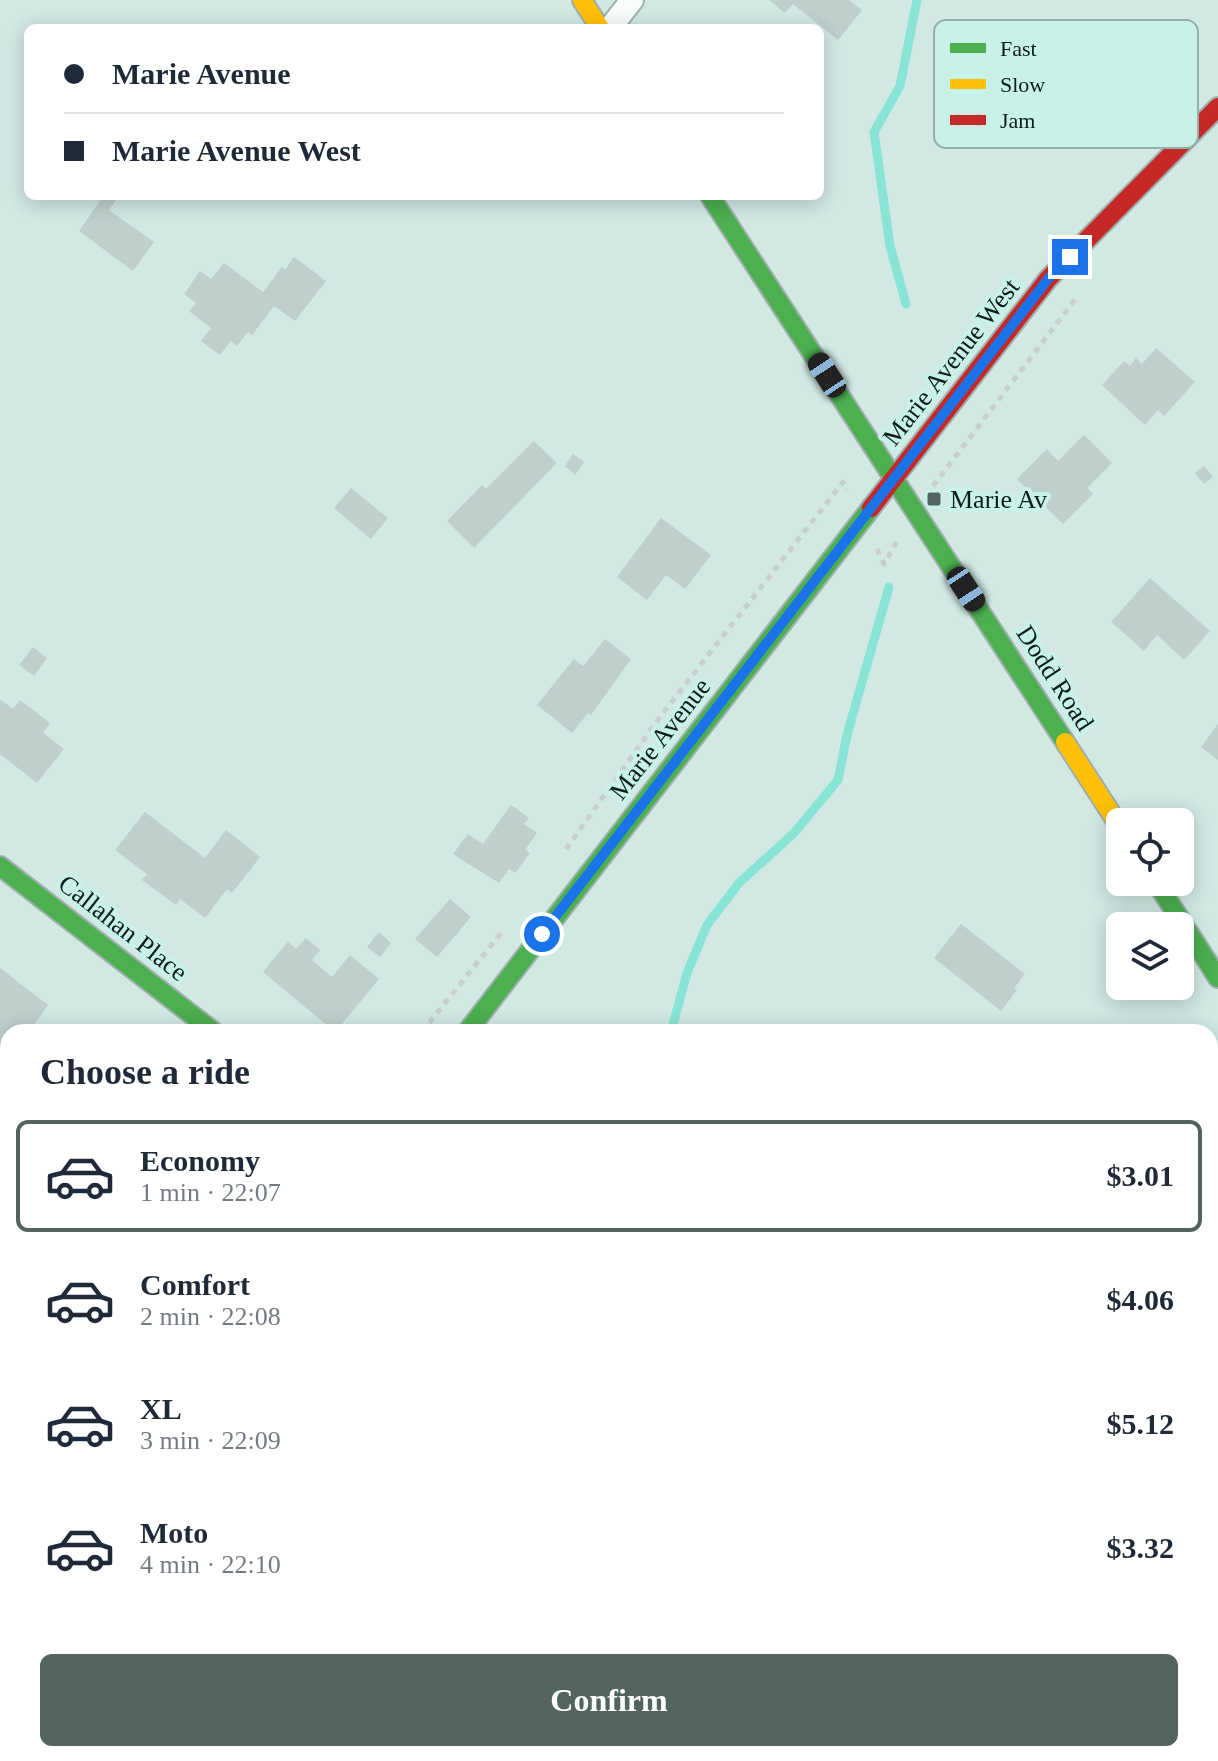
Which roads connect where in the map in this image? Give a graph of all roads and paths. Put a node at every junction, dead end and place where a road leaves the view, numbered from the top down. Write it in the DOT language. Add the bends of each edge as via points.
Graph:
graph roads {
  1 [pos="582,0"];
  2 [pos="632,0"];
  3 [pos="597,24"];
  4 [pos="613,24"];
  5 [pos="1218,107"];
  6 [pos="1198,127"];
  7 [pos="1177,148"];
  8 [pos="713,200"];
  9 [pos="1085,286"];
  10 [pos="942,474"];
  11 [pos="893,478"];
  12 [pos="843,482"];
  13 [pos="1108,808"];
  14 [pos="564,851"];
  15 [pos="0,866"];
  16 [pos="1165,896"];
  17 [pos="508,925"];
  18 [pos="1218,978"];
  19 [pos="204,1024"];
  20 [pos="428,1024"];
  21 [pos="473,1024"];
  1 -- 3 [label="street"];
  2 -- 4 [label="street"];
  5 -- 6 [label="street, Marie Avenue West"];
  7 -- 11 [label="street, Marie Avenue West" via="1048,279"];
  8 -- 11 [label="street, Dodd Road"];
  9 -- 10 [label="path"];
  11 -- 13 [label="street, Dodd Road"];
  11 -- 21 [label="street, Marie Avenue"];
  12 -- 14 [label="path" via="660,717"];
  15 -- 19 [label="street, Callahan Place"];
  16 -- 18 [label="street"];
  17 -- 20 [label="path"];
}
